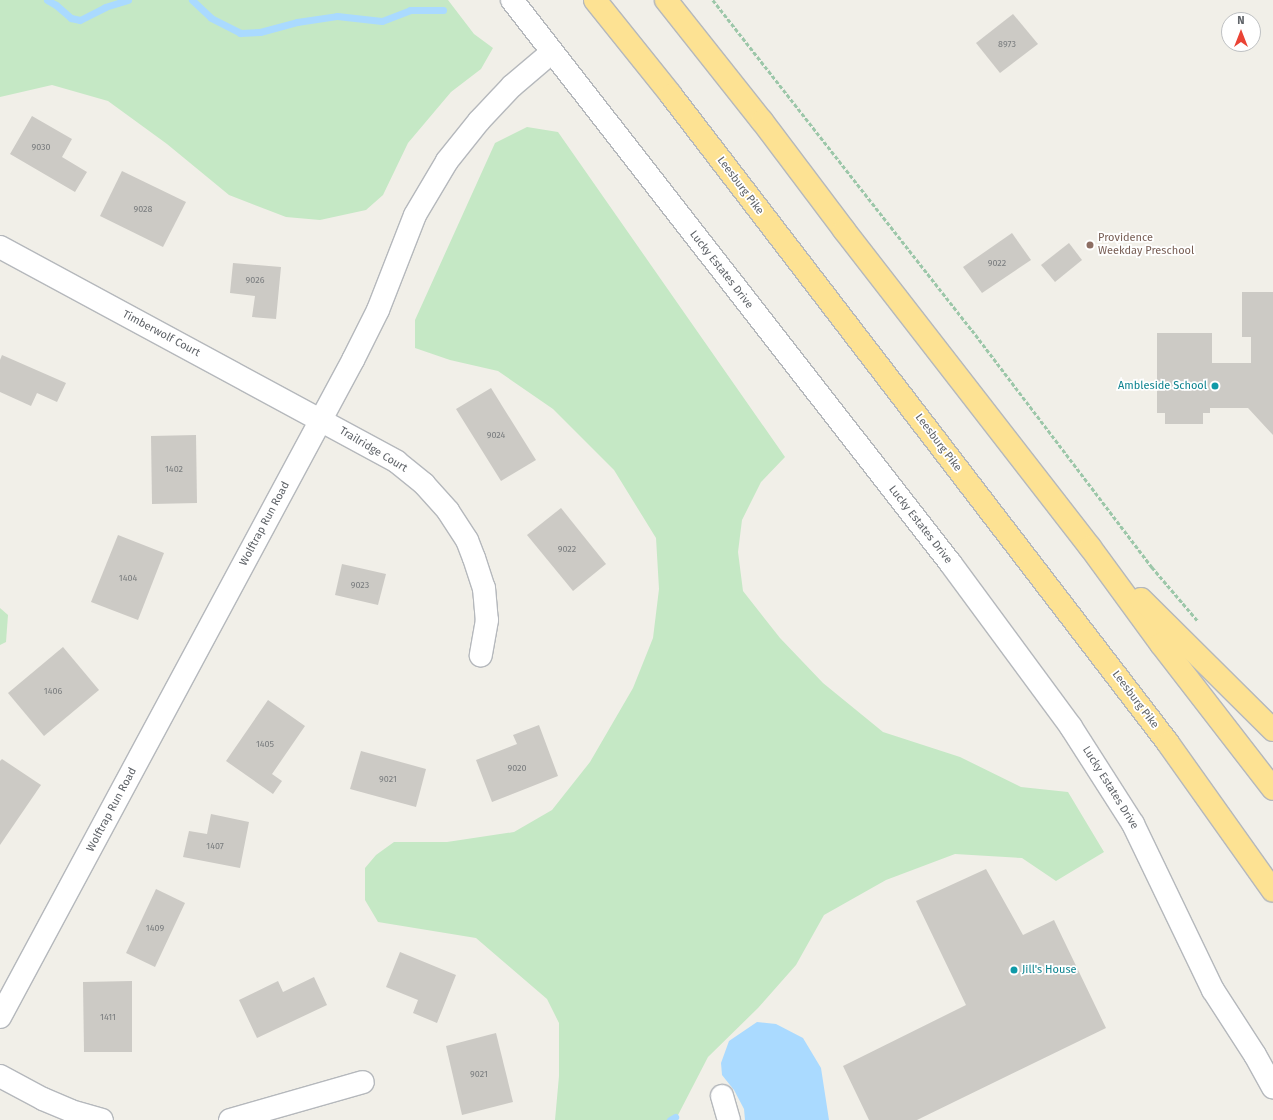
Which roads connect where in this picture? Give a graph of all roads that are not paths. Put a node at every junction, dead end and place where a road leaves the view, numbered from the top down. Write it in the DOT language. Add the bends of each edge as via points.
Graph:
graph roads {
  1 [pos="512,0"];
  2 [pos="595,0"];
  3 [pos="666,0"];
  4 [pos="552,52"];
  5 [pos="0,247"];
  6 [pos="321,420"];
  7 [pos="1090,547"];
  8 [pos="481,655"];
  9 [pos="1273,730"];
  10 [pos="1273,789"];
  11 [pos="1273,891"];
  12 [pos="0,1017"];
  13 [pos="0,1076"];
  14 [pos="362,1082"];
  15 [pos="1273,1087"];
  16 [pos="722,1096"];
  17 [pos="102,1120"];
  18 [pos="230,1120"];
  19 [pos="729,1120"];
  1 -- 4 [label="street, Lucky Estates Drive"];
  2 -- 11 [label="highway, Leesburg Pike" via="1168,743"];
  3 -- 7 [label="highway"];
  4 -- 6 [label="street, Wolftrap Run Road" via="512,86 479,121 447,161 415,215 378,310"];
  4 -- 15 [label="street, Lucky Estates Drive" via="950,564 1071,727 1133,824 1213,990"];
  5 -- 6 [label="street, Timberwolf Court"];
  6 -- 8 [label="street, Trailridge Court" via="397,462 424,484 448,511 467,540 484,588 487,620"];
  6 -- 12 [label="street, Wolftrap Run Road"];
  7 -- 9 [label="highway"];
  7 -- 10 [label="highway" via="1160,644"];
  13 -- 17 [label="street" via="64,1108"];
  14 -- 18 [label="street"];
  16 -- 19 [label="street"];
}
